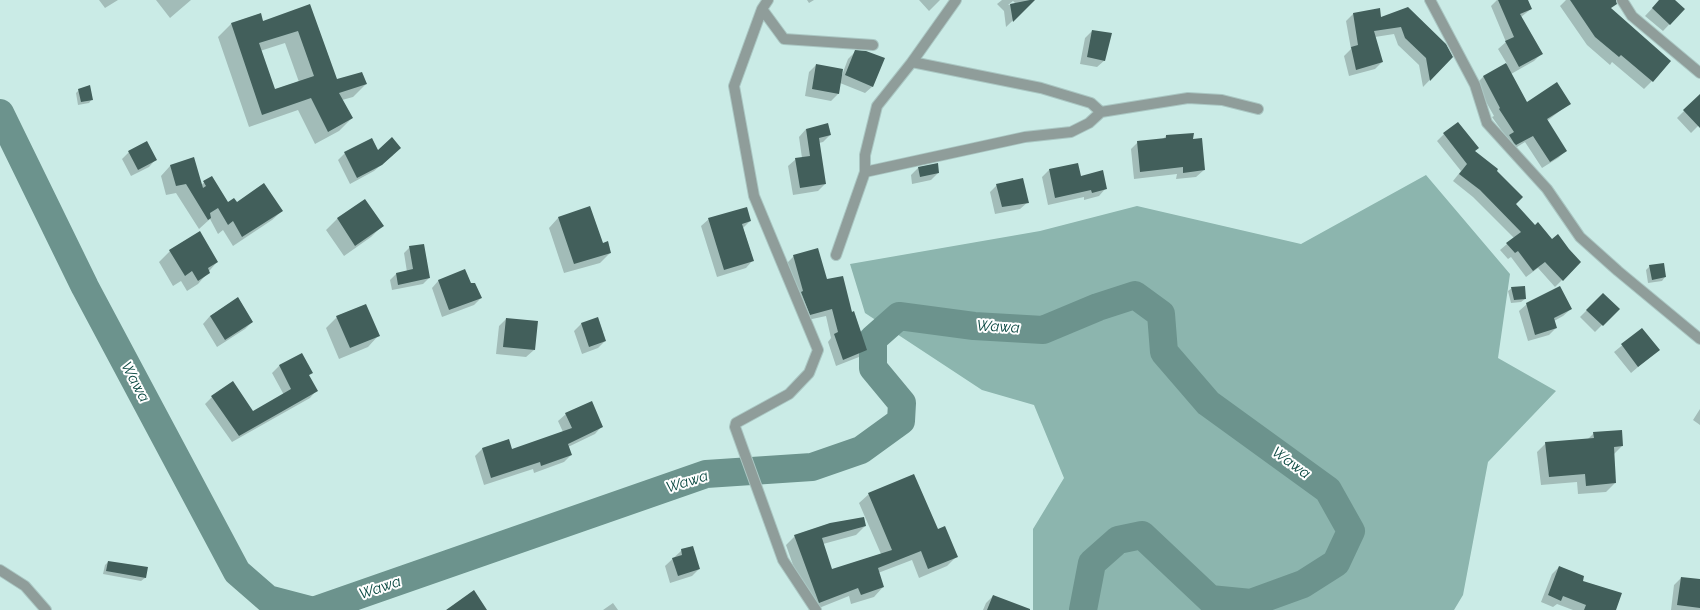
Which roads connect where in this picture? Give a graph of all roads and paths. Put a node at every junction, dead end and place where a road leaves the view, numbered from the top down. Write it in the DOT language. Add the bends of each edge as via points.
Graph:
graph roads {
  1 [pos="768,0"];
  2 [pos="956,0"];
  3 [pos="1430,0"];
  4 [pos="1622,0"];
  5 [pos="762,9"];
  6 [pos="873,45"];
  7 [pos="912,62"];
  8 [pos="1700,73"];
  9 [pos="1258,108"];
  10 [pos="1101,112"];
  11 [pos="865,172"];
  12 [pos="836,256"];
  13 [pos="1700,339"];
  14 [pos="0,570"];
  15 [pos="46,610"];
  16 [pos="816,610"];
  1 -- 5 [label="street"];
  2 -- 7 [label="street"];
  3 -- 13 [label="street" via="1475,85 1487,123 1547,189 1580,237"];
  4 -- 8 [label="street" via="1632,16"];
  5 -- 6 [label="street" via="784,39"];
  5 -- 16 [label="street" via="734,86 754,196 818,350 809,372 789,394 736,423 735,427 783,560"];
  7 -- 10 [label="street" via="1041,88 1091,103"];
  7 -- 11 [label="street" via="877,106 865,155"];
  9 -- 10 [label="street" via="1222,100 1188,98"];
  10 -- 11 [label="street" via="1089,123 1071,132 1025,137"];
  11 -- 12 [label="street"];
  14 -- 15 [label="street" via="25,586"];
}
